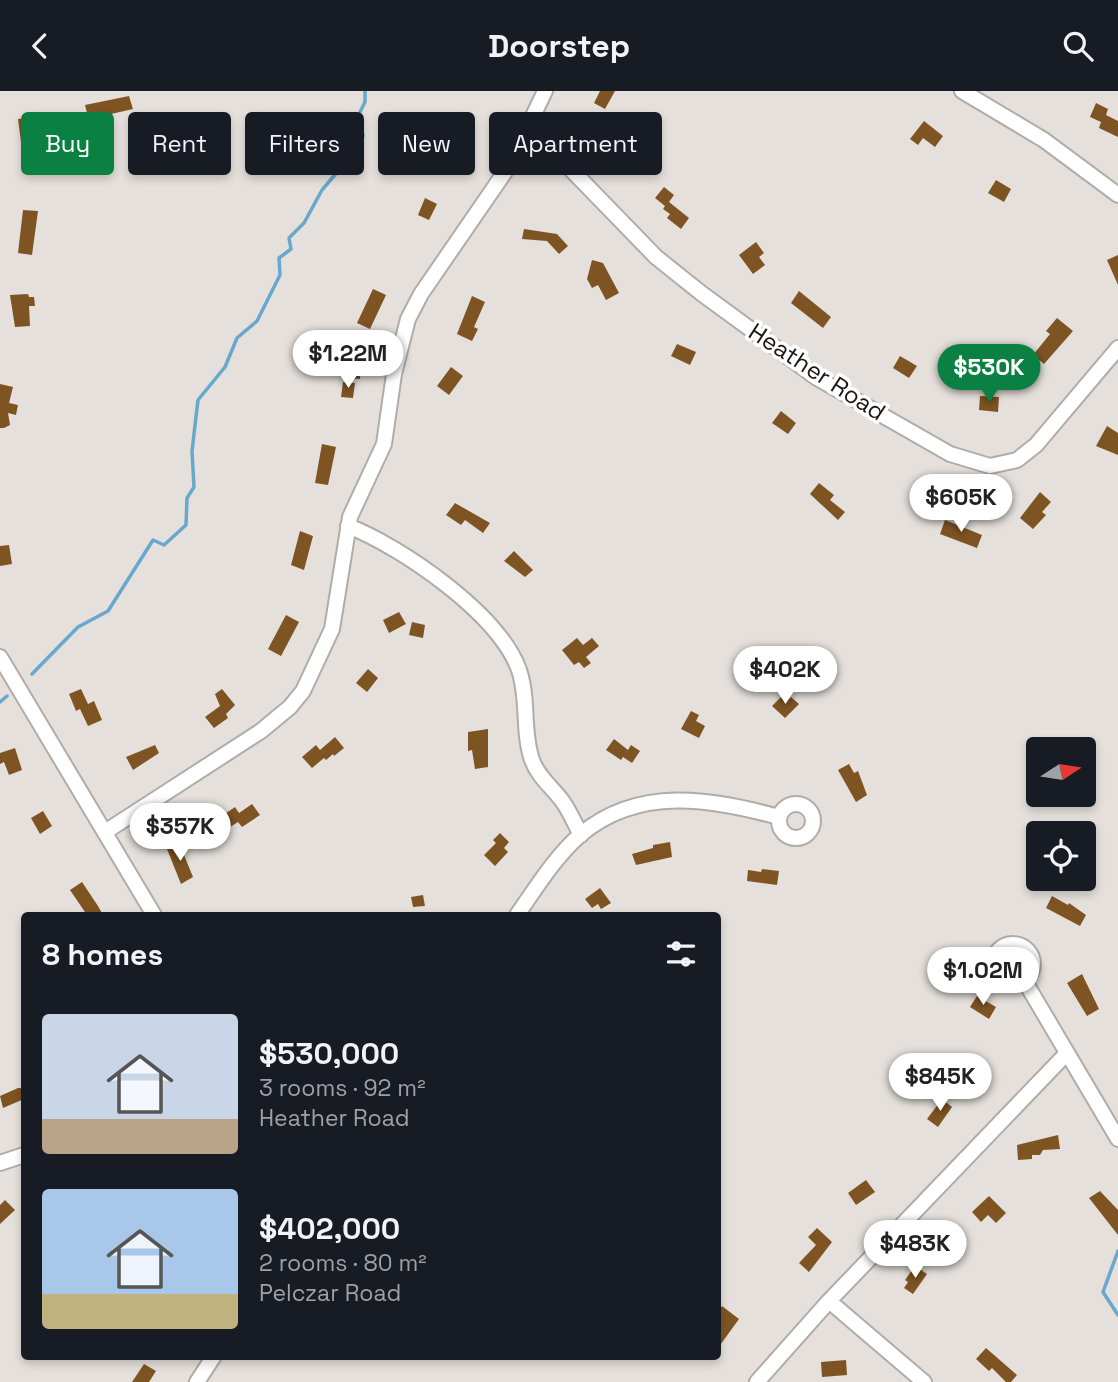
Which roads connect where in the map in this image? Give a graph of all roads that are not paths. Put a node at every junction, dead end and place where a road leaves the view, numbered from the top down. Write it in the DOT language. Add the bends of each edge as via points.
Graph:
graph roads {
  1 [pos="545,91"];
  2 [pos="962,91"];
  3 [pos="536,112"];
  4 [pos="500,175"];
  5 [pos="576,175"];
  6 [pos="1118,195"];
  7 [pos="1118,348"];
  8 [pos="348,526"];
  9 [pos="0,657"];
  10 [pos="779,817"];
  11 [pos="105,832"];
  12 [pos="581,835"];
  13 [pos="152,912"];
  14 [pos="519,912"];
  15 [pos="1024,980"];
  16 [pos="1068,1053"];
  17 [pos="1118,1139"];
  18 [pos="21,1156"];
  19 [pos="0,1163"];
  20 [pos="829,1301"];
  21 [pos="211,1360"];
  22 [pos="197,1382"];
  23 [pos="757,1382"];
  24 [pos="924,1382"];
  1 -- 3 [label="street"];
  2 -- 6 [label="street" via="1044,140"];
  4 -- 8 [label="street" via="414,307 399,351 384,444"];
  5 -- 7 [label="street, Heather Road" via="656,257 729,314 817,378 970,463 990,466 1017,460"];
  8 -- 11 [label="street" via="332,629 303,691 261,731"];
  8 -- 12 [label="street" via="406,554 485,620 507,645 523,684 532,762 564,802"];
  9 -- 11 [label="street"];
  10 -- 12 [label="street" via="710,800 668,800 621,813"];
  11 -- 13 [label="street"];
  12 -- 14 [label="street"];
  15 -- 16 [label="street"];
  16 -- 17 [label="street"];
  16 -- 20 [label="street"];
  18 -- 19 [label="street"];
  20 -- 23 [label="street"];
  20 -- 24 [label="street"];
  21 -- 22 [label="street"];
}
